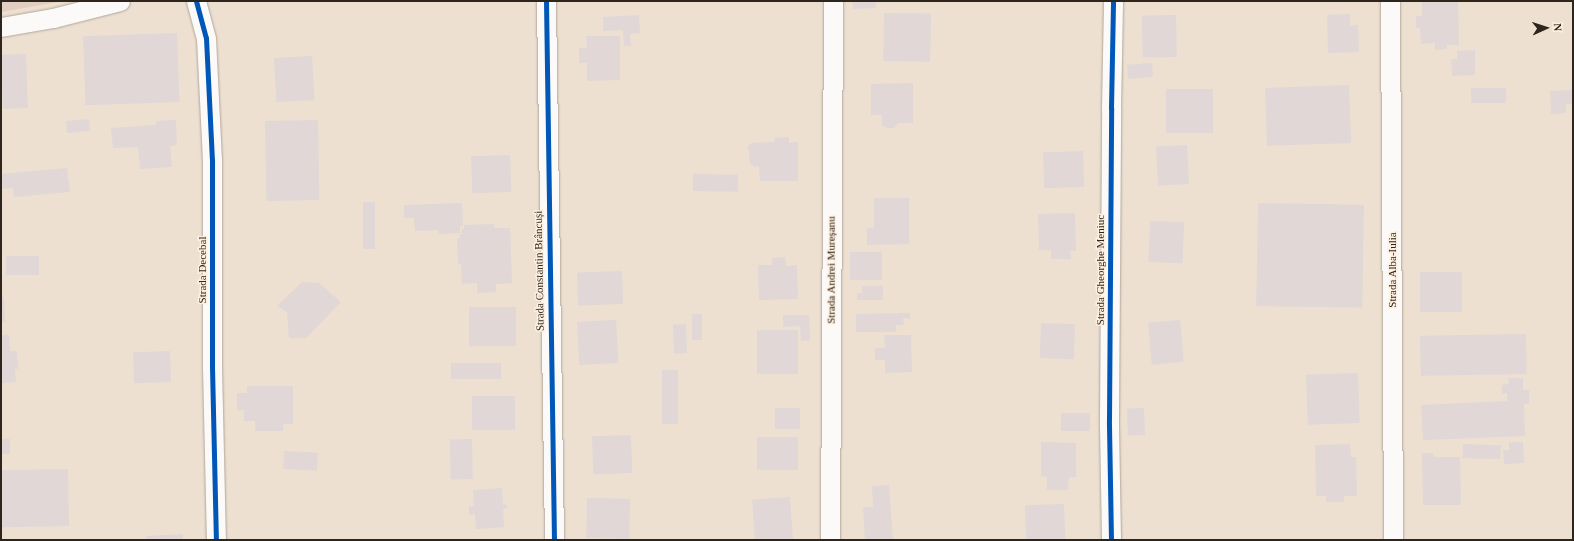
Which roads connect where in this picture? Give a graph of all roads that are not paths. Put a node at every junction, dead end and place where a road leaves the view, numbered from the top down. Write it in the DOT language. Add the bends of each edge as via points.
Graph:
graph roads {
  1 [pos="120,1"];
  2 [pos="196,1"];
  3 [pos="546,1"];
  4 [pos="833,1"];
  5 [pos="1113,1"];
  6 [pos="1390,1"];
  7 [pos="1,27"];
  8 [pos="216,540"];
  9 [pos="554,540"];
  10 [pos="830,540"];
  11 [pos="1111,540"];
  12 [pos="1393,540"];
  1 -- 7 [label="street" via="53,18"];
  2 -- 8 [label="street, Strada Decebal" via="206,38 212,160 212,366"];
  3 -- 9 [label="street, Strada Constantin Brâncuși"];
  4 -- 10 [label="street, Strada Andrei Mureșanu"];
  5 -- 11 [label="street, Strada Gheorghe Meniuc"];
  6 -- 12 [label="street, Strada Alba-Iulia"];
}
